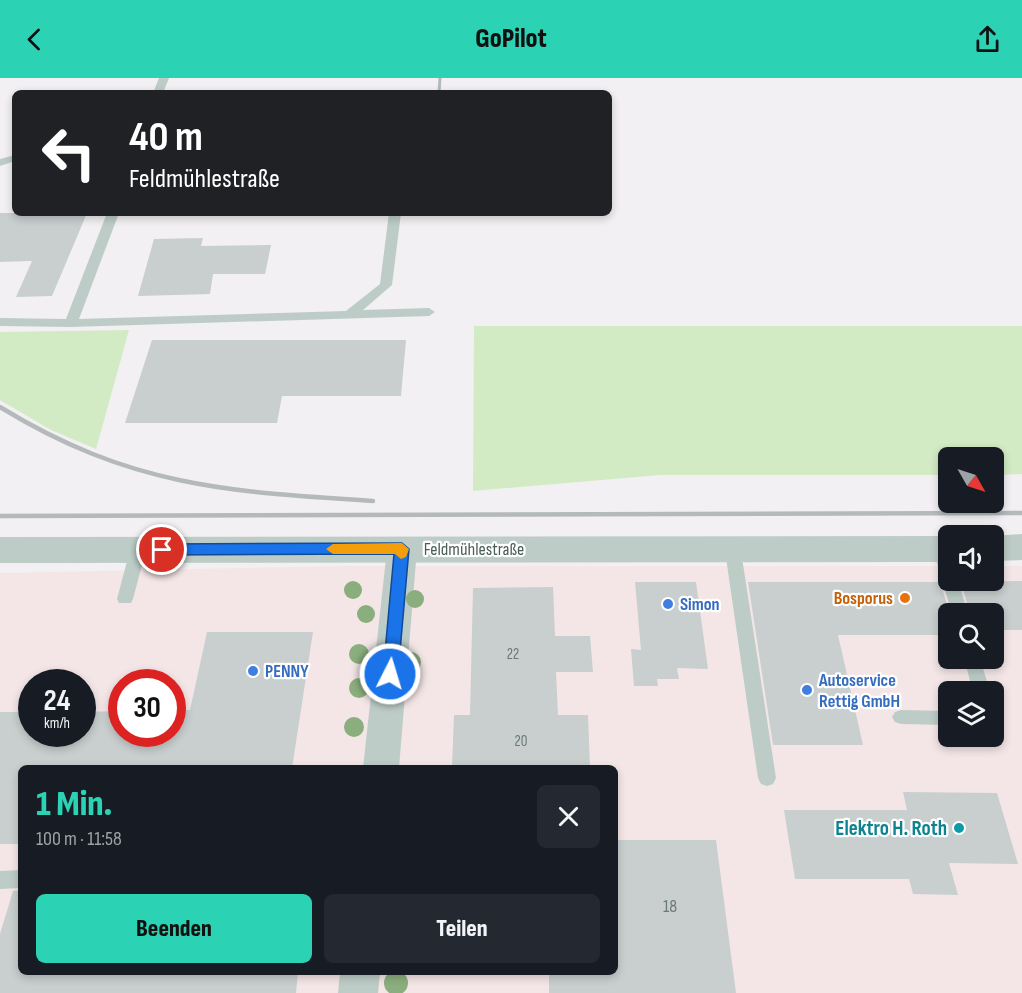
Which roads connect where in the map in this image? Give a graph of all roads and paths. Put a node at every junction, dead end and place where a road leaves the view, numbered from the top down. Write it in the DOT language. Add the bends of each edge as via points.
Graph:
graph roads {
  1 [pos="112,216"];
  2 [pos="395,216"];
  3 [pos="429,312"];
  4 [pos="350,314"];
  5 [pos="0,322"];
  6 [pos="71,322"];
  7 [pos="1022,547"];
  8 [pos="1004,548"];
  9 [pos="402,549"];
  10 [pos="0,550"];
  11 [pos="138,550"];
  12 [pos="733,551"];
  13 [pos="938,557"];
  14 [pos="125,599"];
  15 [pos="901,717"];
  16 [pos="938,718"];
  17 [pos="381,765"];
  18 [pos="767,778"];
  19 [pos="18,879"];
  20 [pos="0,880"];
  21 [pos="360,975"];
  22 [pos="357,993"];
  1 -- 6 [label="lane"];
  2 -- 4 [label="lane" via="386,285"];
  3 -- 4 [label="lane"];
  4 -- 6 [label="lane"];
  5 -- 6 [label="lane"];
  7 -- 8 [label="street"];
  9 -- 11 [label="street, Feldmühlestraße"];
  9 -- 12 [label="street, Feldmühlestraße"];
  9 -- 17 [label="street"];
  10 -- 11 [label="street, Feldmühlestraße"];
  11 -- 14 [label="lane"];
  12 -- 13 [label="street, Feldmühlestraße"];
  12 -- 18 [label="lane"];
  15 -- 16 [label="lane"];
  19 -- 20 [label="lane"];
  21 -- 22 [label="street"];
}
